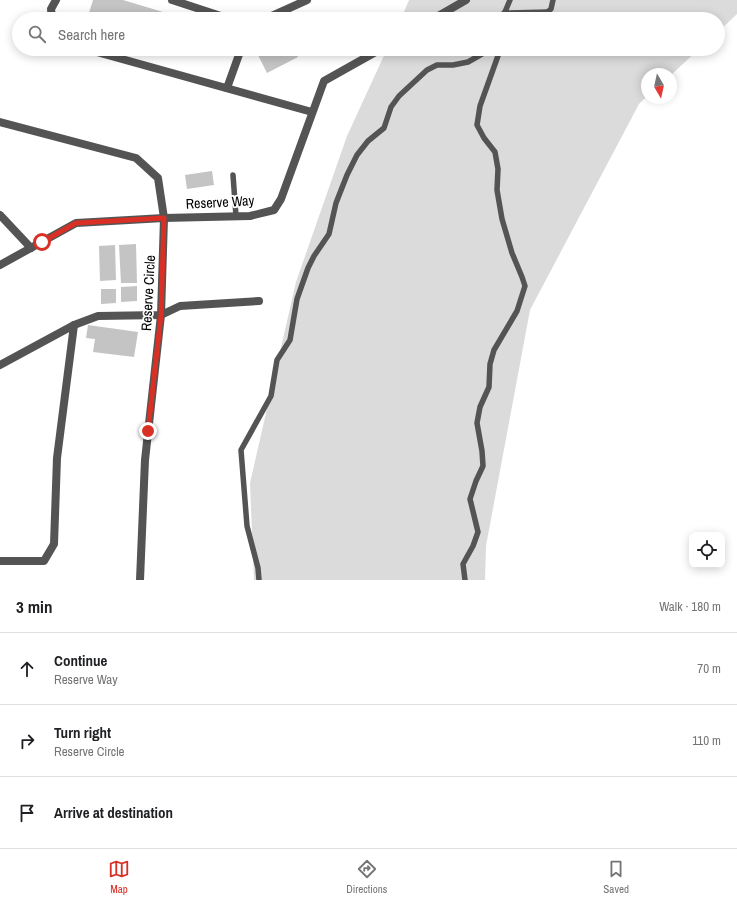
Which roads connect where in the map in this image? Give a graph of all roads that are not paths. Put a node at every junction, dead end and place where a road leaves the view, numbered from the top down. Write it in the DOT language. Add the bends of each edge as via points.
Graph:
graph roads {
  1 [pos="56,0"];
  2 [pos="172,0"];
  3 [pos="307,0"];
  4 [pos="466,0"];
  5 [pos="510,0"];
  6 [pos="553,0"];
  7 [pos="51,12"];
  8 [pos="209,12"];
  9 [pos="280,12"];
  10 [pos="445,12"];
  11 [pos="504,12"];
  12 [pos="549,12"];
  13 [pos="111,56"];
  14 [pos="238,56"];
  15 [pos="369,56"];
  16 [pos="478,56"];
  17 [pos="497,56"];
  18 [pos="227,88"];
  19 [pos="312,112"];
  20 [pos="0,122"];
  21 [pos="233,175"];
  22 [pos="0,215"];
  23 [pos="236,216"];
  24 [pos="164,218"];
  25 [pos="31,248"];
  26 [pos="0,265"];
  27 [pos="259,300"];
  28 [pos="161,315"];
  29 [pos="74,325"];
  30 [pos="0,365"];
  31 [pos="0,562"];
  32 [pos="140,580"];
  33 [pos="259,580"];
  34 [pos="465,580"];
  1 -- 7 [label="street"];
  2 -- 8 [label="street"];
  3 -- 9 [label="street"];
  4 -- 10 [label="street"];
  5 -- 11 [label="lane"];
  6 -- 12 [label="lane"];
  13 -- 18 [label="street"];
  14 -- 18 [label="street"];
  15 -- 19 [label="street, Reserve Way" via="324,81"];
  16 -- 33 [label="lane" via="468,62 437,65 427,70 399,96 384,128 368,141 357,155 336,204 329,234 308,268 297,300 290,340 278,360 271,396 241,450 246,526"];
  17 -- 34 [label="lane" via="480,106 477,125 495,152 498,169 497,190 502,218 525,286 517,311 494,350 490,364 489,387 480,407 477,423 483,466 470,499 478,532 463,564"];
  18 -- 19 [label="street"];
  19 -- 23 [label="street, Reserve Way" via="281,199 274,210 250,216"];
  20 -- 24 [label="street, Reserve Circle" via="136,158 158,178"];
  21 -- 23 [label="lane"];
  22 -- 25 [label="street"];
  23 -- 24 [label="street, Reserve Way"];
  24 -- 25 [label="street, Reserve Way" via="76,223"];
  24 -- 28 [label="street, Reserve Circle"];
  25 -- 26 [label="street, Reserve Way"];
  27 -- 28 [label="street" via="180,306"];
  28 -- 29 [label="street" via="98,316"];
  28 -- 32 [label="street, Reserve Circle" via="145,460"];
  29 -- 30 [label="street"];
  29 -- 31 [label="street" via="57,458 54,544 44,561"];
}
